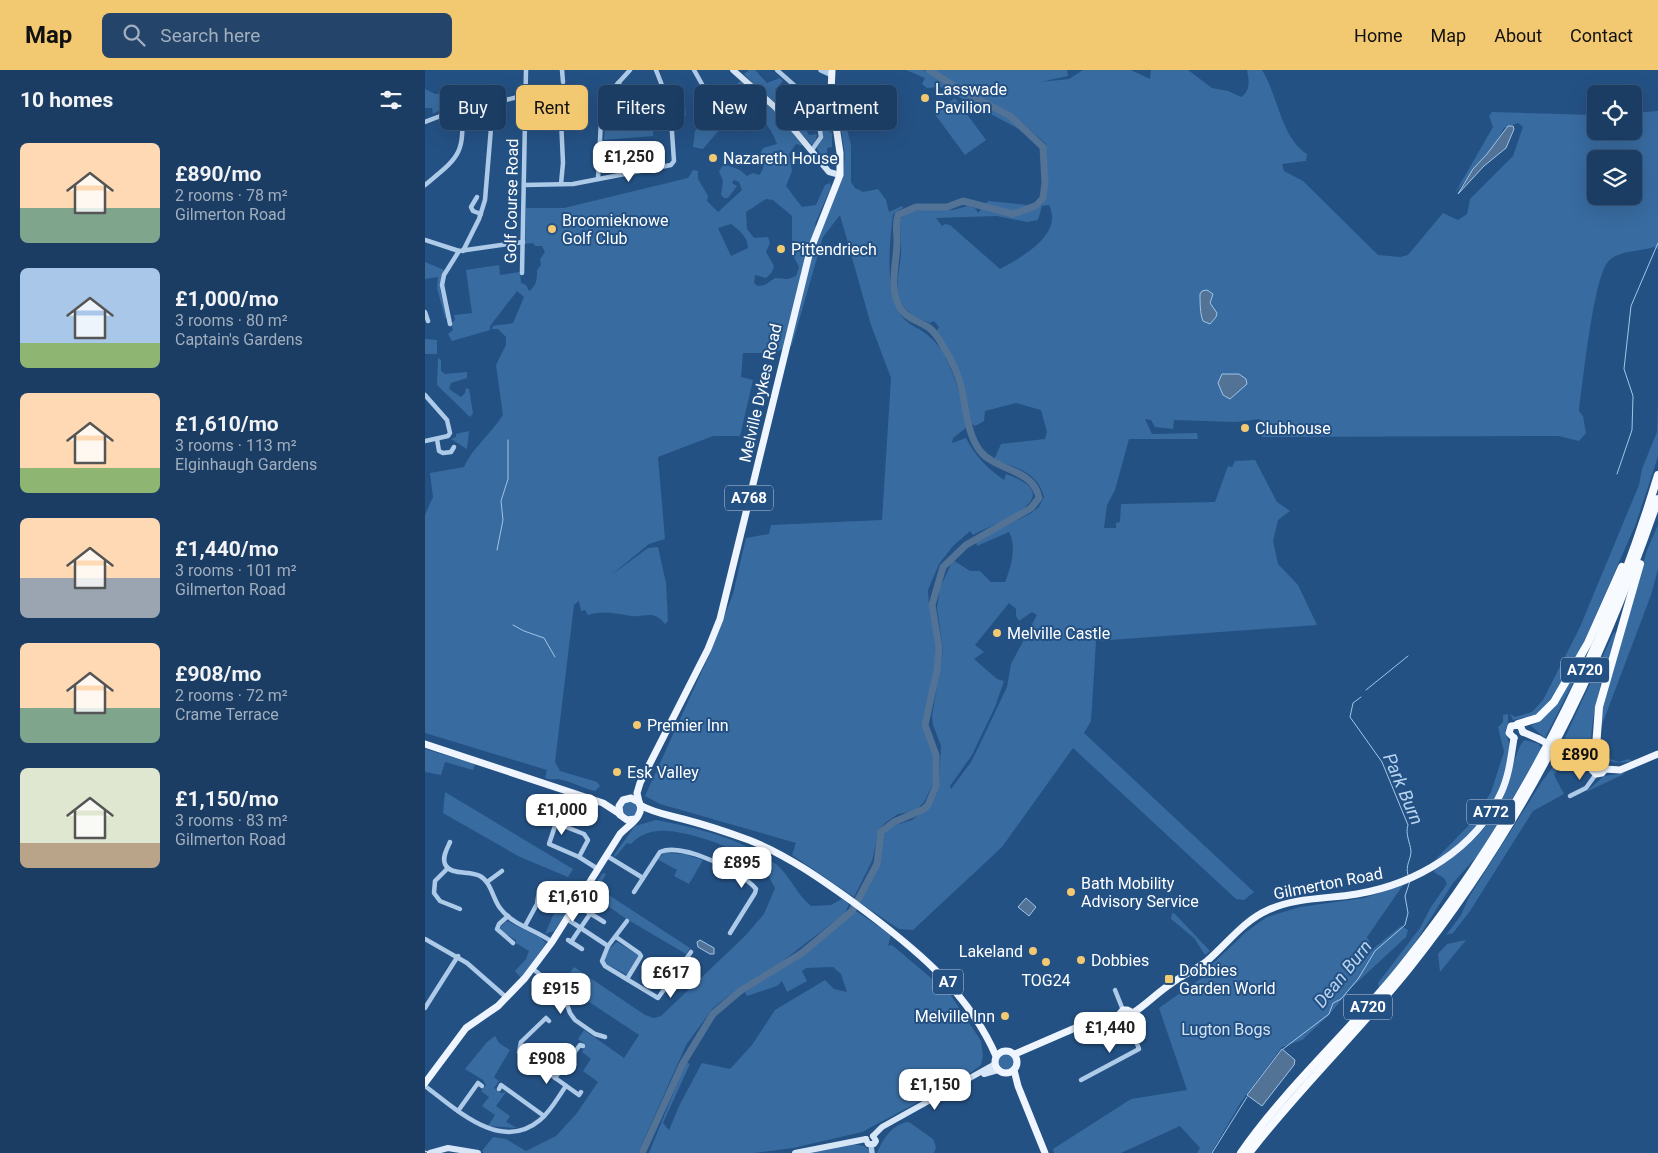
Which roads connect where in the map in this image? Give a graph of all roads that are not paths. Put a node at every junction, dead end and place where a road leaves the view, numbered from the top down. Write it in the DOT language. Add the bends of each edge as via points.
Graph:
graph roads {
  1 [pos="526,70"];
  2 [pos="562,70"];
  3 [pos="630,70"];
  4 [pos="656,70"];
  5 [pos="694,70"];
  6 [pos="733,70"];
  7 [pos="777,70"];
  8 [pos="821,70"];
  9 [pos="832,73"];
  10 [pos="563,82"];
  11 [pos="618,83"];
  12 [pos="525,85"];
  13 [pos="662,85"];
  14 [pos="702,85"];
  15 [pos="440,117"];
  16 [pos="425,122"];
  17 [pos="461,130"];
  18 [pos="491,130"];
  19 [pos="525,130"];
  20 [pos="562,130"];
  21 [pos="672,130"];
  22 [pos="635,146"];
  23 [pos="812,150"];
  24 [pos="638,171"];
  25 [pos="840,175"];
  26 [pos="598,179"];
  27 [pos="561,184"];
  28 [pos="425,185"];
  29 [pos="524,185"];
  30 [pos="477,197"];
  31 [pos="481,214"];
  32 [pos="425,240"];
  33 [pos="523,242"];
  34 [pos="461,251"];
  35 [pos="522,273"];
  36 [pos="425,312"];
  37 [pos="429,321"];
  38 [pos="450,324"];
  39 [pos="425,398"];
  40 [pos="437,439"];
  41 [pos="425,441"];
  42 [pos="454,448"];
  43 [pos="1658,475"];
  44 [pos="1656,499"];
  45 [pos="1518,724"];
  46 [pos="1523,732"];
  47 [pos="1514,738"];
  48 [pos="425,744"];
  49 [pos="1658,754"];
  50 [pos="1602,760"];
  51 [pos="1592,765"];
  52 [pos="1605,769"];
  53 [pos="1597,774"];
  54 [pos="640,783"];
  55 [pos="1570,796"];
  56 [pos="625,799"];
  57 [pos="603,803"];
  58 [pos="640,803"];
  59 [pos="657,813"];
  60 [pos="621,815"];
  61 [pos="637,818"];
  62 [pos="620,834"];
  63 [pos="450,842"];
  64 [pos="607,856"];
  65 [pos="579,857"];
  66 [pos="448,868"];
  67 [pos="598,869"];
  68 [pos="502,871"];
  69 [pos="643,878"];
  70 [pos="487,882"];
  71 [pos="539,890"];
  72 [pos="634,892"];
  73 [pos="460,909"];
  74 [pos="585,910"];
  75 [pos="590,914"];
  76 [pos="508,916"];
  77 [pos="567,918"];
  78 [pos="627,921"];
  79 [pos="604,922"];
  80 [pos="525,926"];
  81 [pos="581,927"];
  82 [pos="730,933"];
  83 [pos="616,937"];
  84 [pos="425,939"];
  85 [pos="552,942"];
  86 [pos="513,943"];
  87 [pos="608,946"];
  88 [pos="582,949"];
  89 [pos="691,952"];
  90 [pos="459,956"];
  91 [pos="533,968"];
  92 [pos="627,980"];
  93 [pos="1115,990"];
  94 [pos="507,998"];
  95 [pos="425,1008"];
  96 [pos="1123,1010"];
  97 [pos="1133,1013"];
  98 [pos="1119,1020"];
  99 [pos="549,1021"];
  100 [pos="1129,1025"];
  101 [pos="987,1034"];
  102 [pos="605,1037"];
  103 [pos="583,1046"];
  104 [pos="1005,1051"];
  105 [pos="1016,1057"];
  106 [pos="999,1066"];
  107 [pos="1014,1070"];
  108 [pos="555,1078"];
  109 [pos="1081,1080"];
  110 [pos="425,1085"];
  111 [pos="482,1086"];
  112 [pos="566,1086"];
  113 [pos="1018,1086"];
  114 [pos="499,1089"];
  115 [pos="581,1092"];
  116 [pos="458,1111"];
  117 [pos="545,1116"];
  118 [pos="873,1136"];
  119 [pos="866,1139"];
  120 [pos="871,1145"];
  121 [pos="432,1152"];
  122 [pos="478,1153"];
  123 [pos="795,1153"];
  124 [pos="872,1153"];
  125 [pos="1045,1153"];
  126 [pos="1241,1153"];
  127 [pos="1249,1153"];
  1 -- 12 [label="street, Golf Course Road"];
  2 -- 10 [label="street"];
  3 -- 11 [label="street"];
  4 -- 13 [label="street"];
  5 -- 14 [label="street"];
  6 -- 23 [label="main road" via="776,108"];
  7 -- 23 [label="street" via="795,86 806,110 819,125 821,137"];
  8 -- 9 [label="street"];
  9 -- 25 [label="main road, A768"];
  11 -- 26 [label="street" via="605,95 601,104"];
  15 -- 16 [label="street"];
  17 -- 28 [label="street" via="461,150"];
  18 -- 31 [label="street"];
  19 -- 29 [label="street, Golf Course Road"];
  20 -- 27 [label="street"];
  21 -- 24 [label="street" via="673,164"];
  22 -- 24 [label="street"];
  23 -- 25 [label="main road" via="829,172"];
  24 -- 26 [label="street"];
  25 -- 54 [label="main road, Melville Dykes Road / A768" via="810,251 720,619"];
  26 -- 27 [label="street"];
  27 -- 29 [label="street"];
  29 -- 33 [label="street, Golf Course Road"];
  30 -- 31 [label="street" via="471,206 473,211"];
  31 -- 34 [label="street"];
  32 -- 34 [label="street"];
  33 -- 34 [label="street"];
  33 -- 35 [label="street, Golf Course Road"];
  34 -- 38 [label="street" via="444,275 442,285"];
  36 -- 37 [label="street"];
  39 -- 40 [label="street" via="448,422 450,435"];
  40 -- 41 [label="street"];
  40 -- 42 [label="street" via="439,451 443,454"];
  43 -- 44 [label="highway, A720"];
  44 -- 45 [label="highway" via="1573,670 1549,708 1537,718"];
  44 -- 50 [label="highway" via="1599,707 1596,748"];
  44 -- 126 [label="highway, A720" via="1583,674 1544,752 1501,826 1427,935"];
  44 -- 127 [label="highway, A720" via="1620,605 1586,684 1551,754 1496,846 1448,917 1393,988"];
  45 -- 46 [label="main road"];
  45 -- 47 [label="main road, A772" via="1509,728"];
  46 -- 47 [label="main road"];
  46 -- 51 [label="main road, bridge"];
  47 -- 97 [label="main road, Gilmerton Road / A772" via="1502,792 1483,825 1456,850 1409,878 1375,890 1298,901 1266,911 1252,919 1206,961 1173,981"];
  48 -- 57 [label="main road"];
  49 -- 52 [label="main road" via="1620,770"];
  50 -- 51 [label="main road" via="1596,760"];
  50 -- 52 [label="main road"];
  51 -- 53 [label="main road"];
  52 -- 53 [label="main road"];
  53 -- 55 [label="street" via="1586,788"];
  54 -- 56 [label="main road, Melville Dykes Road / A768"];
  54 -- 58 [label="main road, Melville Dykes Road / A768" via="637,792"];
  56 -- 57 [label="main road"];
  56 -- 58 [label="main road" via="635,799"];
  56 -- 60 [label="main road" via="619,806"];
  57 -- 60 [label="main road"];
  58 -- 59 [label="main road, A7"];
  58 -- 61 [label="main road"];
  59 -- 61 [label="main road, A7"];
  59 -- 101 [label="main road, A7" via="751,840 807,870 901,937 932,965"];
  60 -- 61 [label="main road" via="627,820"];
  60 -- 62 [label="main road" via="623,825"];
  61 -- 62 [label="main road"];
  62 -- 64 [label="main road"];
  63 -- 66 [label="street" via="444,857"];
  64 -- 67 [label="main road"];
  64 -- 69 [label="street"];
  65 -- 65 [label="street" via="549,844 556,823 584,834 588,840"];
  65 -- 67 [label="street"];
  66 -- 70 [label="street" via="473,872"];
  66 -- 73 [label="street" via="435,881 434,893 440,901"];
  67 -- 77 [label="main road"];
  68 -- 70 [label="street"];
  69 -- 72 [label="street"];
  69 -- 82 [label="street" via="657,854 668,850 705,858 743,877 756,891"];
  70 -- 76 [label="street" via="498,906"];
  71 -- 80 [label="street" via="537,904"];
  74 -- 75 [label="street"];
  75 -- 79 [label="street"];
  75 -- 81 [label="street"];
  76 -- 80 [label="street"];
  76 -- 86 [label="street" via="497,930"];
  77 -- 81 [label="street"];
  77 -- 85 [label="main road"];
  78 -- 83 [label="street"];
  80 -- 85 [label="street"];
  81 -- 87 [label="street"];
  81 -- 88 [label="street" via="570,941"];
  83 -- 87 [label="street"];
  83 -- 92 [label="street" via="641,956"];
  84 -- 90 [label="street"];
  85 -- 91 [label="main road"];
  87 -- 92 [label="street" via="603,964"];
  89 -- 92 [label="street" via="690,959 658,998"];
  90 -- 94 [label="street"];
  90 -- 95 [label="street"];
  91 -- 94 [label="main road"];
  91 -- 102 [label="street" via="563,993 575,1020"];
  93 -- 96 [label="street"];
  94 -- 110 [label="main road" via="466,1028"];
  96 -- 97 [label="main road"];
  96 -- 98 [label="main road" via="1119,1013"];
  97 -- 100 [label="main road" via="1133,1021"];
  98 -- 100 [label="main road"];
  98 -- 105 [label="main road" via="1082,1025"];
  99 -- 108 [label="street" via="546,1018 521,1042 519,1049 521,1055"];
  100 -- 109 [label="street" via="1139,1049"];
  101 -- 104 [label="main road, A7"];
  101 -- 106 [label="main road, A7"];
  103 -- 108 [label="street" via="580,1044"];
  104 -- 105 [label="main road"];
  104 -- 106 [label="main road"];
  105 -- 107 [label="main road"];
  106 -- 107 [label="main road"];
  106 -- 113 [label="main road, A7"];
  106 -- 118 [label="main road" via="888,1124"];
  107 -- 113 [label="main road, A7"];
  108 -- 112 [label="street"];
  110 -- 116 [label="street"];
  111 -- 116 [label="street" via="478,1083"];
  112 -- 115 [label="street" via="579,1095"];
  112 -- 117 [label="street"];
  113 -- 125 [label="main road, A7"];
  114 -- 117 [label="street" via="501,1085"];
  116 -- 117 [label="street" via="485,1128 504,1133 524,1130"];
  118 -- 119 [label="main road"];
  118 -- 120 [label="main road" via="876,1141"];
  119 -- 120 [label="main road"];
  119 -- 123 [label="main road"];
  120 -- 124 [label="street"];
  121 -- 122 [label="main road" via="448,1148"];
}
